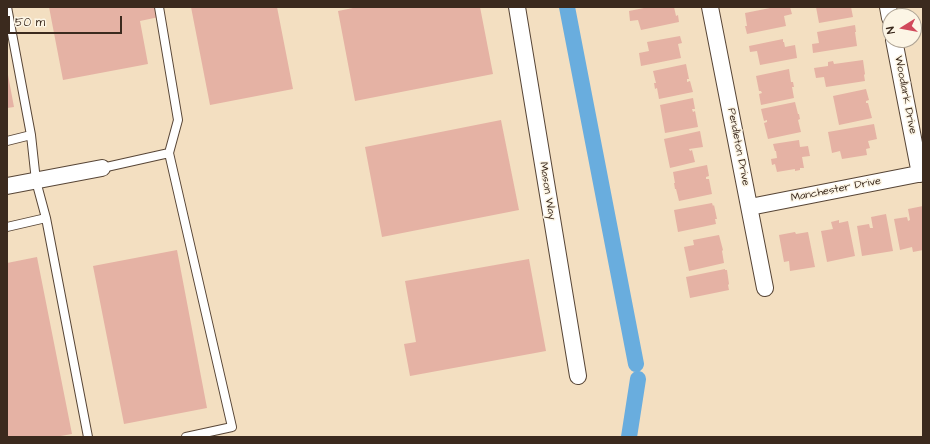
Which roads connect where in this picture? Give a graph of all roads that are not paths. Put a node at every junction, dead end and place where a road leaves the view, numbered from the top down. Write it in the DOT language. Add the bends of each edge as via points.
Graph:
graph roads {
  1 [pos="7,7"];
  2 [pos="159,7"];
  3 [pos="517,7"];
  4 [pos="710,7"];
  5 [pos="896,48"];
  6 [pos="31,135"];
  7 [pos="7,141"];
  8 [pos="169,153"];
  9 [pos="102,168"];
  10 [pos="921,173"];
  11 [pos="36,181"];
  12 [pos="7,186"];
  13 [pos="750,207"];
  14 [pos="46,218"];
  15 [pos="7,226"];
  16 [pos="765,288"];
  17 [pos="578,376"];
  18 [pos="88,437"];
  19 [pos="186,437"];
  1 -- 6 [label="lane"];
  2 -- 8 [label="lane" via="178,120"];
  3 -- 17 [label="street, Mason Way"];
  4 -- 13 [label="street, Pendleton Drive"];
  5 -- 10 [label="street, Woodlark Drive"];
  6 -- 7 [label="lane"];
  6 -- 11 [label="lane"];
  8 -- 9 [label="lane"];
  8 -- 19 [label="lane" via="232,427"];
  9 -- 11 [label="street"];
  10 -- 13 [label="street, Manchester Drive"];
  11 -- 12 [label="street"];
  11 -- 14 [label="lane"];
  13 -- 16 [label="street, Pendleton Drive"];
  14 -- 15 [label="lane"];
  14 -- 18 [label="lane"];
}
